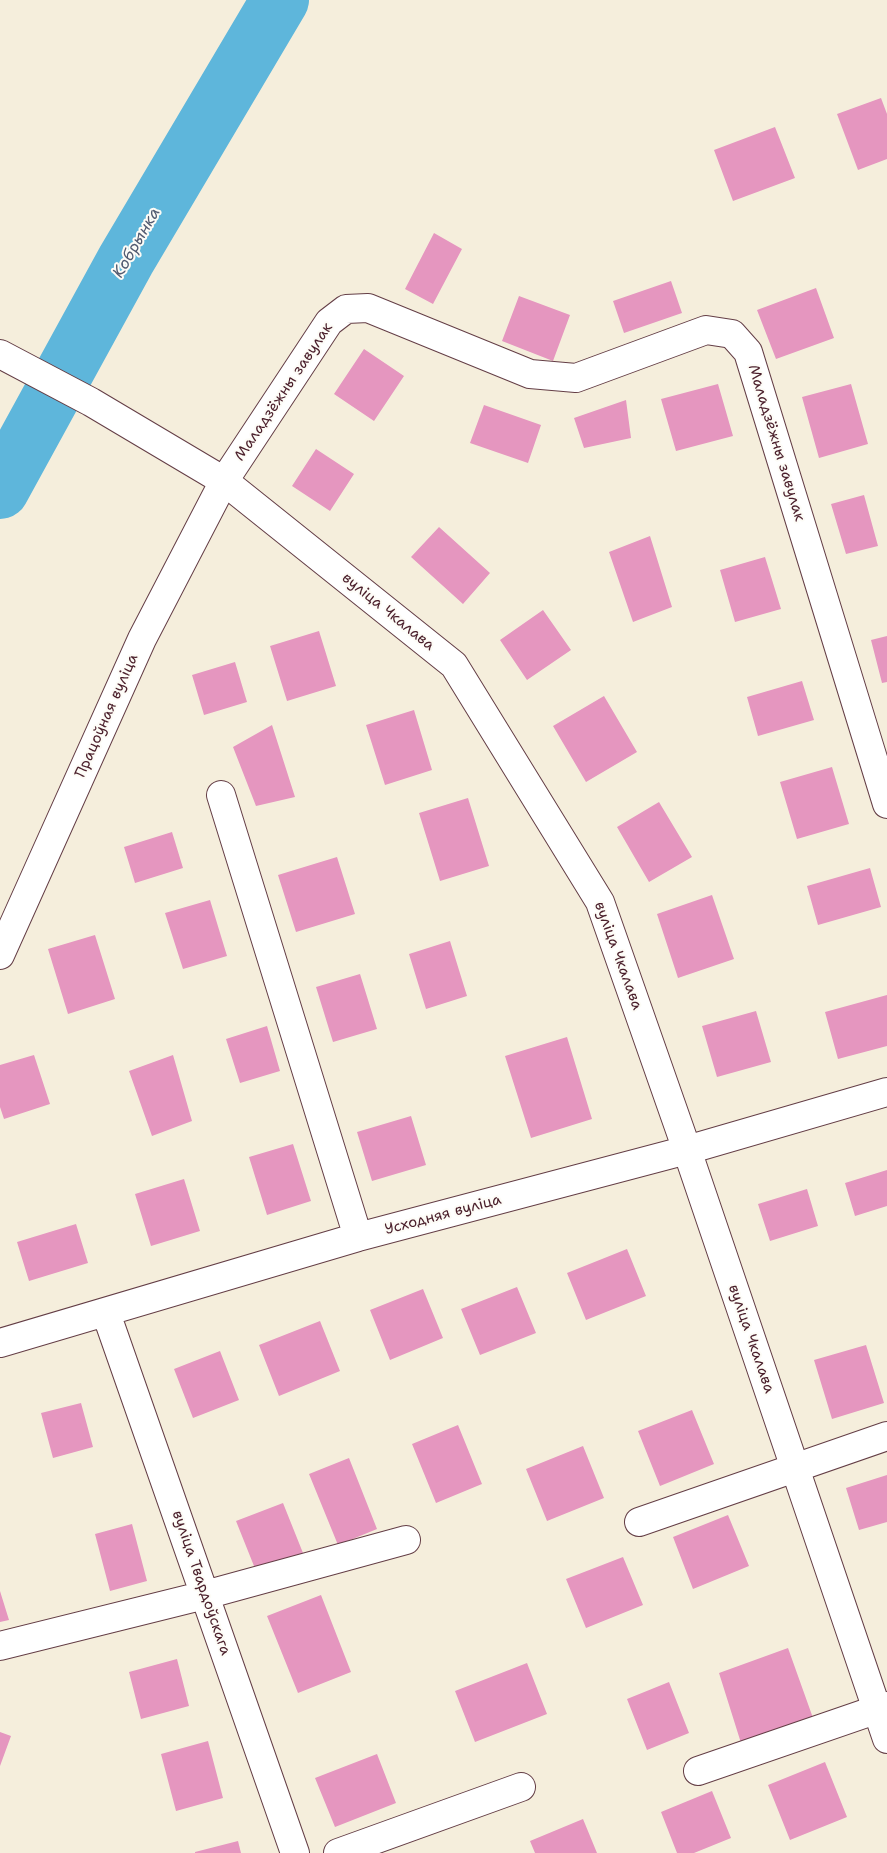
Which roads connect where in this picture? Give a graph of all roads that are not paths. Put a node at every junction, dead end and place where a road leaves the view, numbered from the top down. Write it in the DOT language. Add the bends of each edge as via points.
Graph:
graph roads {
  1 [pos="0,354"];
  2 [pos="224,481"];
  3 [pos="221,795"];
  4 [pos="887,804"];
  5 [pos="0,955"];
  6 [pos="887,1092"];
  7 [pos="687,1150"];
  8 [pos="358,1237"];
  9 [pos="106,1313"];
  10 [pos="0,1343"];
  11 [pos="887,1436"];
  12 [pos="795,1468"];
  13 [pos="639,1522"];
  14 [pos="406,1540"];
  15 [pos="205,1595"];
  16 [pos="0,1646"];
  17 [pos="882,1707"];
  18 [pos="887,1739"];
  19 [pos="698,1772"];
  20 [pos="521,1788"];
  21 [pos="295,1853"];
  22 [pos="338,1853"];
  1 -- 2 [label="street, вуліца Чкалава" via="91,402"];
  2 -- 4 [label="street, Маладзёжны завулак" via="330,322 346,309 368,308 530,374 576,378 706,330 732,334 748,352"];
  2 -- 5 [label="street, Працоўная вуліца" via="142,639"];
  2 -- 7 [label="street, вуліца Чкалава" via="454,665 600,902"];
  3 -- 8 [label="street"];
  6 -- 7 [label="street, Усходняя вуліца"];
  7 -- 8 [label="street, Усходняя вуліца"];
  7 -- 12 [label="street, вуліца Чкалава"];
  8 -- 9 [label="street, Усходняя вуліца"];
  9 -- 10 [label="street, Усходняя вуліца"];
  9 -- 15 [label="street, вуліца Твардоўскага"];
  11 -- 12 [label="street"];
  12 -- 13 [label="street"];
  12 -- 17 [label="street, вуліца Чкалава"];
  14 -- 15 [label="street"];
  15 -- 16 [label="street"];
  15 -- 21 [label="street, вуліца Твардоўскага"];
  17 -- 18 [label="street, вуліца Чкалава"];
  17 -- 19 [label="street"];
  20 -- 22 [label="street"];
}
